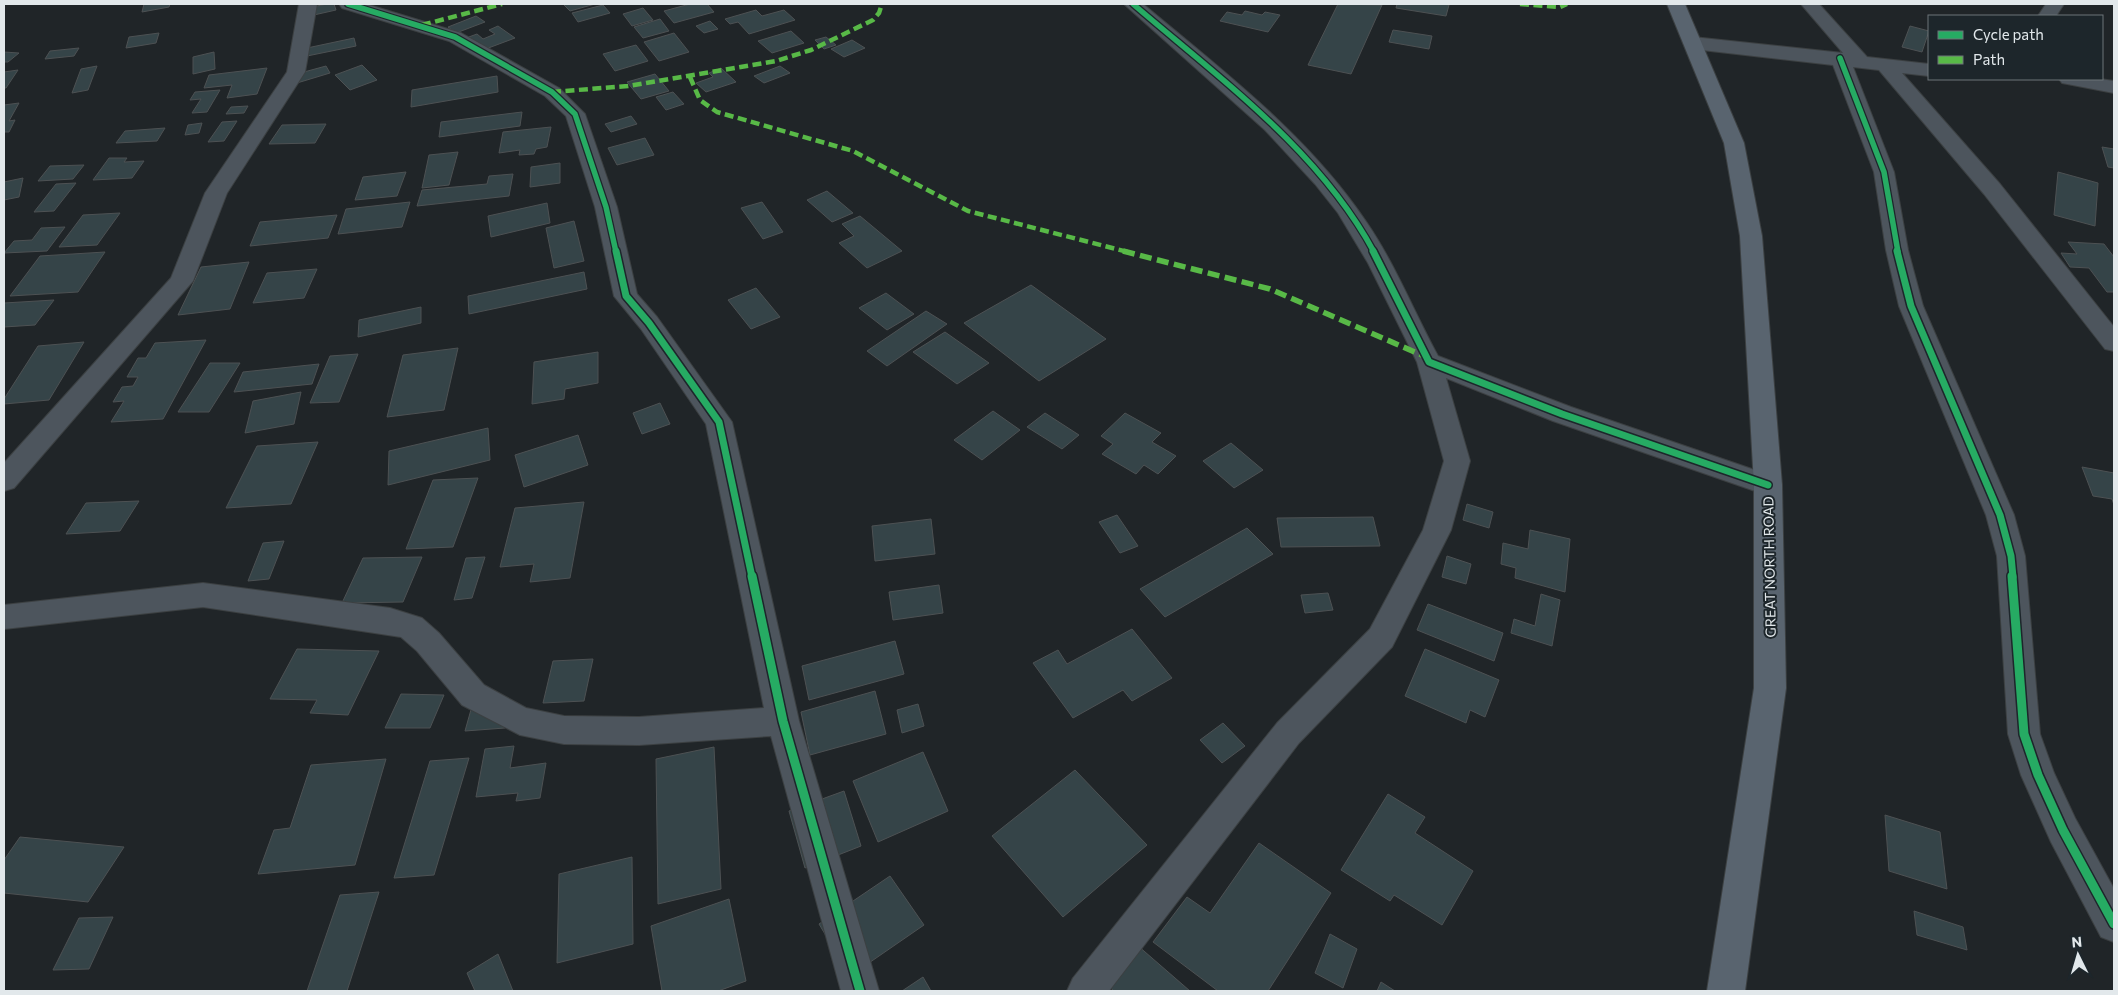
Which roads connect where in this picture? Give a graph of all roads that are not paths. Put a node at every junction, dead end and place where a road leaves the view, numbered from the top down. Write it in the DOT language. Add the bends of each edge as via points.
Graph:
graph roads {
  1 [pos="308,4"];
  2 [pos="348,4"];
  3 [pos="1133,4"];
  4 [pos="1676,4"];
  5 [pos="1810,4"];
  6 [pos="2055,4"];
  7 [pos="2048,15"];
  8 [pos="1693,44"];
  9 [pos="1850,60"];
  10 [pos="1884,65"];
  11 [pos="1928,70"];
  12 [pos="2075,80"];
  13 [pos="2114,86"];
  14 [pos="2114,343"];
  15 [pos="1429,362"];
  16 [pos="4,481"];
  17 [pos="1768,485"];
  18 [pos="4,617"];
  19 [pos="783,721"];
  20 [pos="2114,924"];
  21 [pos="860,991"];
  22 [pos="1086,991"];
  23 [pos="1726,991"];
  1 -- 16 [label="street" via="296,72 216,193 181,281"];
  2 -- 19 [label="street" via="455,37 552,92 575,114 606,207 626,296 676,359 719,422"];
  3 -- 15 [label="street" via="1282,134 1346,208"];
  4 -- 8 [label="highway, GREAT NORTH ROAD"];
  5 -- 9 [label="street"];
  6 -- 7 [label="street"];
  8 -- 9 [label="street"];
  8 -- 17 [label="highway, GREAT NORTH ROAD" via="1734,142 1751,236"];
  9 -- 10 [label="street"];
  9 -- 20 [label="street" via="1884,172 1896,250 1912,306 2000,515 2011,556 2024,734 2038,776 2063,830"];
  10 -- 11 [label="street"];
  10 -- 14 [label="street" via="1992,190"];
  12 -- 13 [label="street"];
  15 -- 17 [label="street" via="1562,414"];
  15 -- 22 [label="street" via="1456,461 1437,530 1382,638 1288,732"];
  17 -- 23 [label="highway, GREAT NORTH ROAD" via="1770,688"];
  18 -- 19 [label="street" via="185,597 232,598 390,621 411,627 473,695 520,721 564,730 639,731"];
  19 -- 21 [label="street"];
}
